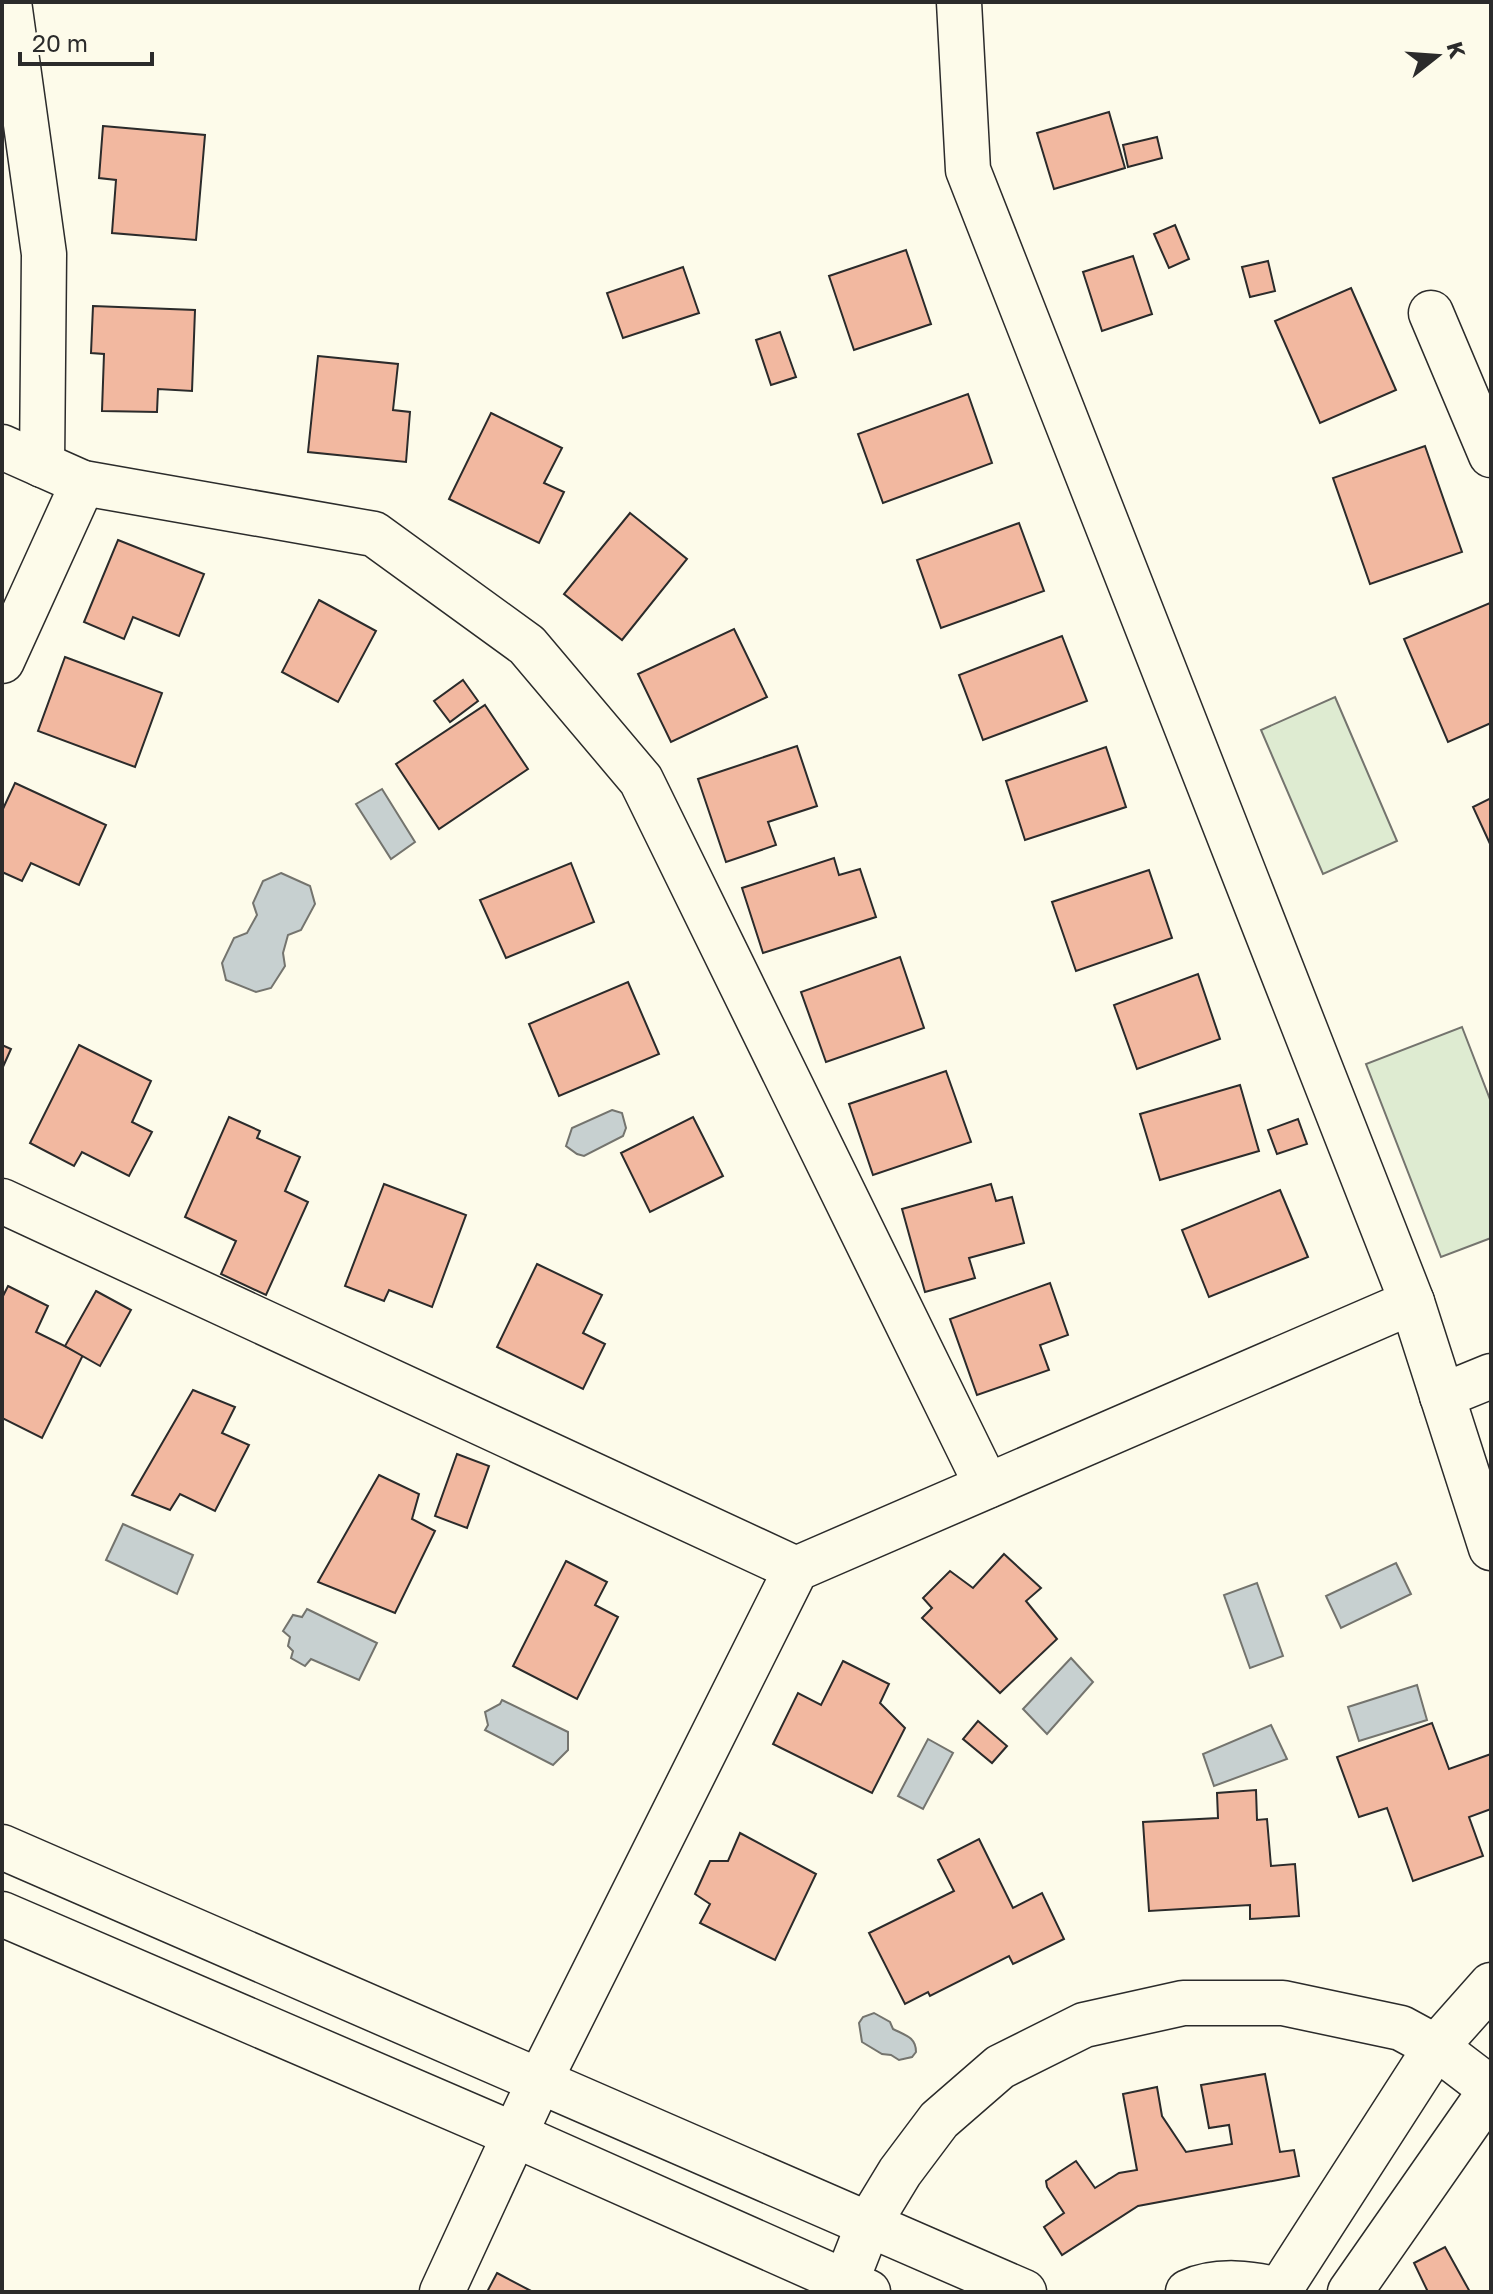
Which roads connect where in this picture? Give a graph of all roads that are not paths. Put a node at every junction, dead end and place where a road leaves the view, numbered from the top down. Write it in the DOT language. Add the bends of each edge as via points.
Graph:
graph roads {
  1 [pos="9,2"];
  2 [pos="959,2"];
  3 [pos="1431,313"];
  4 [pos="2,447"];
  5 [pos="1491,455"];
  6 [pos="42,465"];
  7 [pos="83,483"];
  8 [pos="2,661"];
  9 [pos="2,1201"];
  10 [pos="1412,1302"];
  11 [pos="1491,1376"];
  12 [pos="1442,1396"];
  13 [pos="987,1486"];
  14 [pos="1491,1548"];
  15 [pos="796,1569"];
  16 [pos="2,1847"];
  17 [pos="2,1914"];
  18 [pos="1491,1985"];
  19 [pos="1436,2047"];
  20 [pos="539,2082"];
  21 [pos="1491,2090"];
  22 [pos="515,2135"];
  23 [pos="869,2223"];
  24 [pos="852,2289"];
  25 [pos="1280,2291"];
  26 [pos="442,2292"];
  27 [pos="1024,2292"];
  28 [pos="1188,2292"];
  29 [pos="1350,2292"];
  1 -- 6 [label="street" via="44,254"];
  2 -- 10 [label="street" via="968,170"];
  3 -- 5 [label="street"];
  4 -- 6 [label="street"];
  6 -- 7 [label="street"];
  7 -- 8 [label="street"];
  7 -- 13 [label="street" via="374,534 527,645 641,780"];
  9 -- 15 [label="street"];
  10 -- 12 [label="street"];
  10 -- 13 [label="street"];
  11 -- 12 [label="street"];
  12 -- 14 [label="street"];
  13 -- 15 [label="street"];
  15 -- 20 [label="street"];
  16 -- 20 [label="street"];
  17 -- 22 [label="street"];
  18 -- 19 [label="street"];
  19 -- 21 [label="street"];
  19 -- 23 [label="street" via="1401,2028 1283,2003 1183,2003 1084,2025 1000,2067 939,2120"];
  19 -- 25 [label="street"];
  20 -- 22 [label="street"];
  20 -- 23 [label="street"];
  21 -- 29 [label="street"];
  22 -- 24 [label="street"];
  22 -- 26 [label="street"];
  23 -- 24 [label="street"];
  23 -- 27 [label="street"];
  25 -- 28 [label="street" via="1237,2283"];
}
